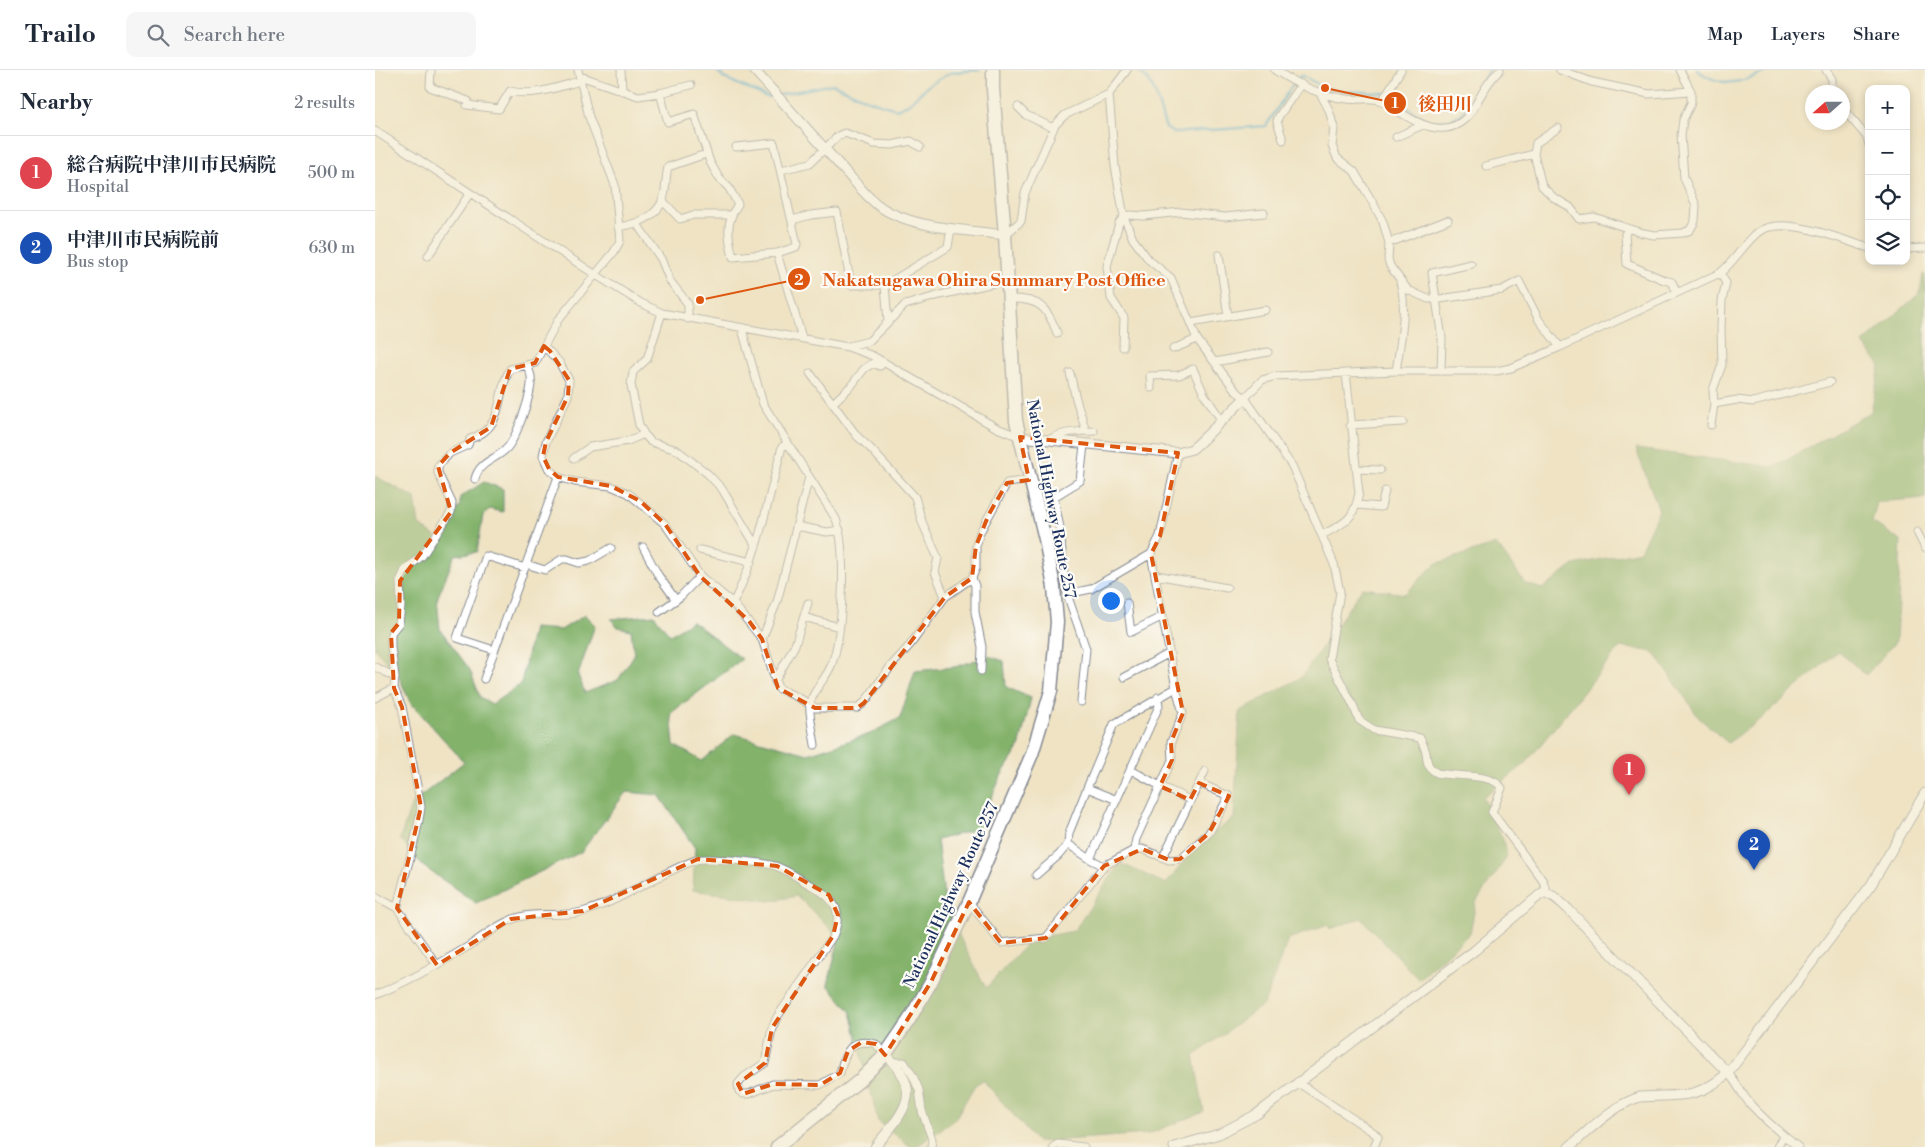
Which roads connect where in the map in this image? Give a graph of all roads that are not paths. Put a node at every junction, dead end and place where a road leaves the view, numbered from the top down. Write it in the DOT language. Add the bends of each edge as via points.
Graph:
graph roads {
  1 [pos="431,70"];
  2 [pos="621,70"];
  3 [pos="754,70"];
  4 [pos="993,70"];
  5 [pos="1127,70"];
  6 [pos="1275,70"];
  7 [pos="1401,70"];
  8 [pos="1500,70"];
  9 [pos="1561,70"];
  10 [pos="1681,70"];
  11 [pos="1826,70"];
  12 [pos="579,76"];
  13 [pos="1300,84"];
  14 [pos="691,85"];
  15 [pos="1832,85"];
  16 [pos="622,91"];
  17 [pos="1691,91"];
  18 [pos="660,93"];
  19 [pos="1320,93"];
  20 [pos="1109,94"];
  21 [pos="1382,100"];
  22 [pos="1017,107"];
  23 [pos="1850,117"];
  24 [pos="1423,125"];
  25 [pos="1053,128"];
  26 [pos="1558,128"];
  27 [pos="375,131"];
  28 [pos="1865,135"];
  29 [pos="1396,137"];
  30 [pos="1283,140"];
  31 [pos="736,146"];
  32 [pos="920,147"];
  33 [pos="826,150"];
  34 [pos="706,154"];
  35 [pos="1534,154"];
  36 [pos="1486,166"];
  37 [pos="781,170"];
  38 [pos="470,193"];
  39 [pos="662,200"];
  40 [pos="1264,213"];
  41 [pos="731,215"];
  42 [pos="1124,217"];
  43 [pos="792,220"];
  44 [pos="1449,220"];
  45 [pos="637,224"];
  46 [pos="618,227"];
  47 [pos="951,228"];
  48 [pos="1628,229"];
  49 [pos="1005,235"];
  50 [pos="1389,243"];
  51 [pos="1865,247"];
  52 [pos="1925,248"];
  53 [pos="1910,249"];
  54 [pos="777,253"];
  55 [pos="1219,255"];
  56 [pos="428,256"];
  57 [pos="1471,264"];
  58 [pos="1720,273"];
  59 [pos="595,274"];
  60 [pos="1399,279"];
  61 [pos="1007,280"];
  62 [pos="885,285"];
  63 [pos="1677,293"];
  64 [pos="1435,298"];
  65 [pos="1009,299"];
  66 [pos="1265,310"];
  67 [pos="662,313"];
  68 [pos="1228,316"];
  69 [pos="688,319"];
  70 [pos="887,322"];
  71 [pos="1191,323"];
  72 [pos="742,329"];
  73 [pos="1057,333"];
  74 [pos="802,338"];
  75 [pos="1197,339"];
  76 [pos="544,346"];
  77 [pos="848,347"];
  78 [pos="1123,347"];
  79 [pos="1560,348"];
  80 [pos="1173,349"];
  81 [pos="1268,352"];
  82 [pos="884,362"];
  83 [pos="1215,362"];
  84 [pos="527,366"];
  85 [pos="1396,371"];
  86 [pos="1441,371"];
  87 [pos="1070,372"];
  88 [pos="811,373"];
  89 [pos="1346,373"];
  90 [pos="1830,382"];
  91 [pos="1151,388"];
  92 [pos="1245,398"];
  93 [pos="833,404"];
  94 [pos="1714,404"];
  95 [pos="1222,421"];
  96 [pos="1403,422"];
  97 [pos="1350,425"];
  98 [pos="1711,426"];
  99 [pos="644,434"];
  100 [pos="1020,437"];
  101 [pos="1048,441"];
  102 [pos="788,443"];
  103 [pos="1083,445"];
  104 [pos="1178,453"];
  105 [pos="573,458"];
  106 [pos="1356,469"];
  107 [pos="1380,470"];
  108 [pos="558,477"];
  109 [pos="809,477"];
  110 [pos="475,479"];
  111 [pos="1029,480"];
  112 [pos="1385,491"];
  113 [pos="1357,505"];
  114 [pos="796,526"];
  115 [pos="840,530"];
  116 [pos="1917,532"];
  117 [pos="1321,535"];
  118 [pos="756,546"];
  119 [pos="643,547"];
  120 [pos="611,548"];
  121 [pos="1925,548"];
  122 [pos="700,550"];
  123 [pos="1151,554"];
  124 [pos="751,562"];
  125 [pos="525,566"];
  126 [pos="1156,574"];
  127 [pos="700,576"];
  128 [pos="972,578"];
  129 [pos="1227,588"];
  130 [pos="1067,594"];
  131 [pos="945,597"];
  132 [pos="676,600"];
  133 [pos="733,603"];
  134 [pos="808,603"];
  135 [pos="1127,603"];
  136 [pos="659,612"];
  137 [pos="1163,616"];
  138 [pos="804,617"];
  139 [pos="839,627"];
  140 [pos="762,639"];
  141 [pos="494,650"];
  142 [pos="1170,653"];
  143 [pos="375,667"];
  144 [pos="981,671"];
  145 [pos="395,677"];
  146 [pos="1124,677"];
  147 [pos="483,679"];
  148 [pos="775,681"];
  149 [pos="394,688"];
  150 [pos="1175,688"];
  151 [pos="1158,697"];
  152 [pos="375,698"];
  153 [pos="1081,702"];
  154 [pos="810,703"];
  155 [pos="815,745"];
  156 [pos="1131,770"];
  157 [pos="1205,771"];
  158 [pos="1199,783"];
  159 [pos="1160,786"];
  160 [pos="1087,788"];
  161 [pos="1925,793"];
  162 [pos="1117,800"];
  163 [pos="1190,800"];
  164 [pos="1068,844"];
  165 [pos="1134,850"];
  166 [pos="1163,857"];
  167 [pos="1090,859"];
  168 [pos="1104,866"];
  169 [pos="1036,875"];
  170 [pos="1547,893"];
  171 [pos="375,896"];
  172 [pos="969,902"];
  173 [pos="397,908"];
  174 [pos="437,965"];
  175 [pos="375,995"];
  176 [pos="885,1055"];
  177 [pos="895,1062"];
  178 [pos="1727,1074"];
  179 [pos="1297,1082"];
  180 [pos="1783,1136"];
  181 [pos="777,1147"];
  182 [pos="875,1147"];
  183 [pos="931,1147"];
  184 [pos="1053,1147"];
  185 [pos="1084,1147"];
  186 [pos="1174,1147"];
  187 [pos="1374,1147"];
  188 [pos="1569,1147"];
  189 [pos="1777,1147"];
  190 [pos="1798,1147"];
  1 -- 12 [label="street" via="430,87 468,101 467,105 499,109 510,91 554,89"];
  2 -- 16 [label="street"];
  3 -- 33 [label="street"];
  4 -- 49 [label="highway, National Highway Route 257"];
  5 -- 20 [label="street"];
  6 -- 13 [label="street"];
  7 -- 21 [label="street"];
  8 -- 24 [label="street" via="1461,121 1443,128"];
  9 -- 17 [label="street" via="1592,82 1649,94"];
  10 -- 17 [label="street"];
  11 -- 15 [label="street"];
  12 -- 16 [label="street"];
  12 -- 46 [label="street" via="589,117 615,185"];
  13 -- 19 [label="street"];
  13 -- 30 [label="street" via="1277,121"];
  14 -- 18 [label="street"];
  16 -- 18 [label="street" via="638,96"];
  17 -- 48 [label="street" via="1691,103 1681,126 1681,144 1684,178 1696,205 1695,221 1690,230 1683,233 1654,235"];
  18 -- 34 [label="street" via="668,122 694,114"];
  19 -- 21 [label="street" via="1349,100"];
  19 -- 50 [label="street" via="1334,128 1333,146 1337,158 1354,171 1376,209"];
  20 -- 25 [label="street" via="1065,115"];
  20 -- 42 [label="street" via="1115,166"];
  21 -- 24 [label="street"];
  22 -- 25 [label="street"];
  23 -- 28 [label="street"];
  24 -- 29 [label="street"];
  25 -- 49 [label="street" via="1025,193 1021,221"];
  26 -- 35 [label="street" via="1536,143"];
  27 -- 38 [label="street"];
  31 -- 37 [label="street" via="774,142"];
  32 -- 33 [label="street" via="911,141 874,144 845,133 837,136"];
  33 -- 37 [label="street" via="810,163"];
  33 -- 47 [label="street" via="862,190 889,212 921,223"];
  34 -- 39 [label="street" via="668,167"];
  34 -- 41 [label="street" via="738,204"];
  35 -- 36 [label="street"];
  35 -- 48 [label="street" via="1542,186 1571,207 1579,219 1594,217"];
  37 -- 43 [label="street"];
  38 -- 56 [label="street"];
  38 -- 59 [label="street"];
  39 -- 41 [label="street" via="680,219 693,215"];
  39 -- 45 [label="street" via="652,216"];
  40 -- 42 [label="street" via="1225,217 1181,212"];
  41 -- 54 [label="street" via="729,237 733,257"];
  42 -- 71 [label="street" via="1133,238 1149,260 1171,278"];
  42 -- 78 [label="street" via="1119,223 1107,266 1111,298 1124,318"];
  43 -- 54 [label="street" via="796,247"];
  43 -- 62 [label="street" via="837,212 851,285"];
  44 -- 50 [label="street"];
  45 -- 46 [label="street"];
  45 -- 69 [label="street" via="661,259 670,281 688,304"];
  46 -- 59 [label="street" via="620,241"];
  47 -- 49 [label="street"];
  47 -- 62 [label="street" via="948,247"];
  48 -- 63 [label="street" via="1625,234 1627,264 1672,282"];
  49 -- 61 [label="highway, National Highway Route 257"];
  50 -- 60 [label="street" via="1388,259"];
  51 -- 58 [label="street" via="1823,232 1772,225 1757,234"];
  52 -- 53 [label="street"];
  54 -- 74 [label="street"];
  55 -- 68 [label="street"];
  57 -- 64 [label="street" via="1432,273"];
  58 -- 63 [label="street"];
  58 -- 94 [label="street" via="1726,283 1721,328 1723,365 1713,390"];
  59 -- 67 [label="street"];
  59 -- 76 [label="street" via="558,320"];
  60 -- 64 [label="street" via="1408,290"];
  60 -- 85 [label="street" via="1403,303"];
  61 -- 65 [label="highway, National Highway Route 257"];
  61 -- 70 [label="street" via="905,305"];
  62 -- 70 [label="street"];
  63 -- 79 [label="street"];
  64 -- 79 [label="street" via="1502,290 1519,280 1539,320"];
  64 -- 86 [label="street" via="1442,338"];
  65 -- 73 [label="street" via="1033,300 1050,315"];
  65 -- 100 [label="highway, National Highway Route 257" via="1016,421"];
  66 -- 68 [label="street"];
  67 -- 69 [label="street"];
  67 -- 99 [label="street" via="647,359 633,372 631,385 639,425"];
  68 -- 71 [label="street"];
  69 -- 72 [label="street"];
  70 -- 77 [label="street" via="869,341"];
  71 -- 75 [label="street"];
  72 -- 74 [label="street"];
  72 -- 102 [label="street" via="763,404"];
  74 -- 77 [label="street"];
  75 -- 80 [label="street"];
  75 -- 83 [label="street"];
  76 -- 84 [label="street" via="535,363"];
  76 -- 108 [label="street" via="559,362 569,380 568,396 546,442 543,456 549,469"];
  77 -- 82 [label="street"];
  79 -- 86 [label="street" via="1496,371"];
  81 -- 83 [label="street"];
  82 -- 93 [label="street" via="880,366 869,364"];
  82 -- 100 [label="street" via="997,428"];
  83 -- 92 [label="street"];
  84 -- 110 [label="street" via="531,386 519,429 505,451 480,466"];
  84 -- 145 [label="street" via="510,369 505,377 497,414 486,432 450,453 438,466 452,508 422,556 405,570 399,582 399,622 391,633"];
  85 -- 86 [label="street"];
  85 -- 89 [label="street"];
  87 -- 101 [label="street" via="1076,399 1090,431 1068,432"];
  88 -- 93 [label="street"];
  89 -- 92 [label="street" via="1267,377"];
  89 -- 97 [label="street"];
  90 -- 94 [label="street" via="1753,402 1737,400"];
  91 -- 95 [label="street" via="1150,376 1179,375 1193,369 1203,394"];
  92 -- 95 [label="street"];
  92 -- 117 [label="street" via="1292,466"];
  93 -- 131 [label="street" via="857,436 915,497 938,558 935,572"];
  94 -- 98 [label="street"];
  95 -- 104 [label="street" via="1192,449"];
  96 -- 97 [label="street"];
  97 -- 106 [label="street"];
  99 -- 105 [label="street" via="628,441 590,447"];
  99 -- 118 [label="street" via="651,442 677,450 708,474 722,489"];
  100 -- 101 [label="street"];
  100 -- 111 [label="highway, National Highway Route 257"];
  101 -- 103 [label="street"];
  102 -- 109 [label="street"];
  102 -- 118 [label="street" via="782,447"];
  103 -- 104 [label="street"];
  103 -- 130 [label="street" via="1080,481 1054,498"];
  104 -- 123 [label="street" via="1159,536"];
  106 -- 107 [label="street"];
  106 -- 113 [label="street"];
  108 -- 125 [label="street"];
  108 -- 127 [label="street" via="628,492 665,524"];
  109 -- 114 [label="street"];
  109 -- 115 [label="street"];
  111 -- 128 [label="street" via="1007,483 980,532"];
  111 -- 172 [label="highway, National Highway Route 257" via="1054,587 1057,622 1051,691 1032,754"];
  112 -- 113 [label="street" via="1381,507"];
  113 -- 117 [label="street" via="1350,518"];
  114 -- 115 [label="street" via="827,532"];
  114 -- 140 [label="street" via="777,602"];
  115 -- 139 [label="street" via="843,561"];
  116 -- 121 [label="street"];
  117 -- 170 [label="street" via="1334,564 1340,592 1329,659 1359,720 1374,730 1420,738 1430,769 1437,774 1488,778 1499,784 1502,788 1492,812 1543,882"];
  118 -- 124 [label="street"];
  119 -- 132 [label="street"];
  120 -- 125 [label="street" via="589,561 579,563 562,559 545,570"];
  122 -- 124 [label="street"];
  123 -- 126 [label="street"];
  123 -- 130 [label="street" via="1091,589"];
  124 -- 133 [label="street"];
  125 -- 141 [label="street"];
  125 -- 141 [label="street" via="485,556 457,638"];
  126 -- 129 [label="street"];
  126 -- 137 [label="street"];
  127 -- 132 [label="street"];
  127 -- 133 [label="street"];
  128 -- 131 [label="street"];
  128 -- 144 [label="street" via="982,647"];
  130 -- 153 [label="street" via="1086,648"];
  131 -- 154 [label="street" via="864,703 857,708 815,708"];
  132 -- 136 [label="street"];
  133 -- 140 [label="street"];
  134 -- 138 [label="street"];
  135 -- 137 [label="street" via="1131,632"];
  137 -- 142 [label="street"];
  138 -- 139 [label="street"];
  138 -- 148 [label="street" via="795,645"];
  139 -- 154 [label="street" via="830,668"];
  140 -- 148 [label="street"];
  141 -- 147 [label="street"];
  142 -- 146 [label="street"];
  142 -- 150 [label="street"];
  143 -- 145 [label="street"];
  145 -- 149 [label="street"];
  148 -- 154 [label="street" via="778,688"];
  149 -- 152 [label="street"];
  149 -- 173 [label="street" via="402,707 421,807"];
  150 -- 151 [label="street"];
  150 -- 159 [label="street" via="1183,712 1171,742 1172,760"];
  151 -- 156 [label="street" via="1159,706"];
  151 -- 160 [label="street" via="1114,724"];
  154 -- 155 [label="street"];
  156 -- 159 [label="street"];
  156 -- 162 [label="street"];
  157 -- 158 [label="street"];
  158 -- 163 [label="street"];
  158 -- 166 [label="street" via="1229,796 1209,834 1180,858 1169,860"];
  159 -- 163 [label="street"];
  159 -- 165 [label="street"];
  160 -- 162 [label="street"];
  160 -- 164 [label="street" via="1069,833"];
  161 -- 178 [label="street" via="1871,885"];
  162 -- 167 [label="street"];
  163 -- 166 [label="street"];
  164 -- 167 [label="street"];
  164 -- 169 [label="street"];
  165 -- 166 [label="street" via="1142,849"];
  165 -- 168 [label="street"];
  167 -- 168 [label="street"];
  168 -- 172 [label="street" via="1046,938 1001,943"];
  170 -- 178 [label="street" via="1568,909"];
  170 -- 179 [label="street" via="1538,896 1474,951"];
  171 -- 173 [label="street"];
  172 -- 176 [label="highway, National Highway Route 257" via="931,982"];
  173 -- 174 [label="street"];
  174 -- 175 [label="street"];
  174 -- 176 [label="street" via="511,919 583,912 698,859 763,863 777,866 829,896 838,915 833,936 777,1017 765,1063 744,1077 738,1084 739,1091 749,1094 773,1084 820,1085 840,1073 853,1044 876,1044"];
  176 -- 177 [label="street"];
  176 -- 181 [label="highway, National Highway Route 257" via="860,1080"];
  177 -- 182 [label="street" via="907,1088 907,1101"];
  177 -- 183 [label="street" via="903,1062 919,1090"];
  178 -- 180 [label="street"];
  178 -- 188 [label="street" via="1694,1094 1632,1099"];
  179 -- 186 [label="street" via="1232,1129"];
  179 -- 187 [label="street" via="1373,1132 1378,1137"];
  180 -- 189 [label="street"];
  180 -- 190 [label="street"];
  184 -- 185 [label="street" via="1058,1144"];
}
